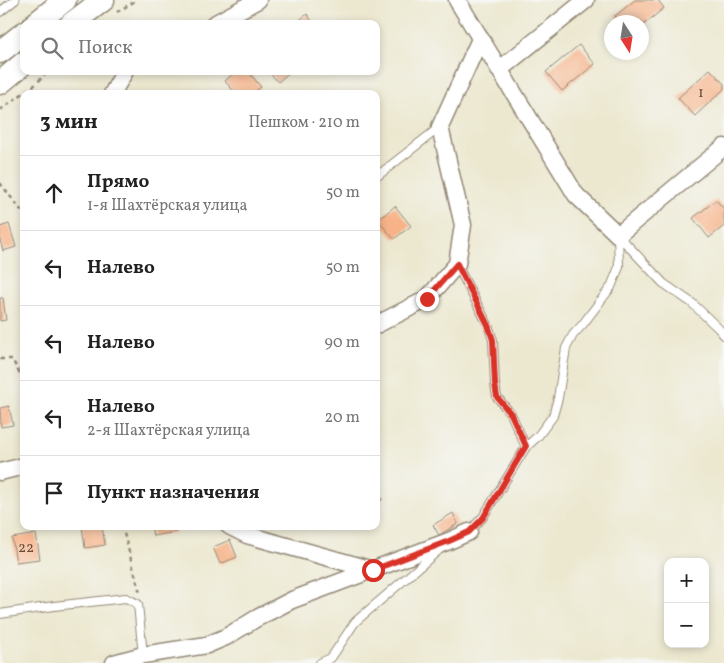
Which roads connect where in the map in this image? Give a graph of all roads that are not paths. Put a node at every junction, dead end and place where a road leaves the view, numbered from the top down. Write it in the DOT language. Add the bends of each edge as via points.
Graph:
graph roads {
  1 [pos="15,0"];
  2 [pos="65,0"];
  3 [pos="103,0"];
  4 [pos="258,0"];
  5 [pos="457,0"];
  6 [pos="586,0"];
  7 [pos="0,12"];
  8 [pos="40,20"];
  9 [pos="76,20"];
  10 [pos="221,20"];
  11 [pos="20,36"];
  12 [pos="480,39"];
  13 [pos="0,52"];
  14 [pos="20,66"];
  15 [pos="499,70"];
  16 [pos="123,75"];
  17 [pos="0,83"];
  18 [pos="114,90"];
  19 [pos="440,127"];
  20 [pos="724,147"];
  21 [pos="380,174"];
  22 [pos="618,235"];
  23 [pos="457,264"];
  24 [pos="380,323"];
  25 [pos="724,335"];
  26 [pos="526,446"];
  27 [pos="20,467"];
  28 [pos="0,472"];
  29 [pos="237,530"];
  30 [pos="469,532"];
  31 [pos="449,541"];
  32 [pos="373,570"];
  33 [pos="0,614"];
  34 [pos="143,659"];
  35 [pos="114,663"];
  36 [pos="320,663"];
  1 -- 7 [label="lane"];
  2 -- 8 [label="main road"];
  3 -- 9 [label="main road"];
  4 -- 10 [label="street"];
  5 -- 12 [label="street"];
  6 -- 15 [label="street"];
  11 -- 13 [label="main road"];
  12 -- 15 [label="street"];
  12 -- 19 [label="street"];
  14 -- 17 [label="main road"];
  15 -- 22 [label="street" via="576,195"];
  16 -- 18 [label="street"];
  19 -- 21 [label="lane"];
  19 -- 23 [label="street" via="463,225"];
  20 -- 22 [label="street"];
  22 -- 25 [label="lane" via="663,283 692,303"];
  22 -- 26 [label="lane" via="618,267 611,287 566,348 553,416"];
  23 -- 24 [label="street" via="427,299"];
  23 -- 26 [label="lane" via="493,340 497,397 511,414"];
  26 -- 30 [label="lane" via="483,518"];
  27 -- 28 [label="street"];
  29 -- 32 [label="street"];
  30 -- 31 [label="street"];
  31 -- 32 [label="street"];
  31 -- 36 [label="lane" via="355,622 331,658"];
  32 -- 34 [label="street" via="292,600 226,637"];
  33 -- 34 [label="lane" via="126,598 138,604"];
  34 -- 35 [label="street"];
}
